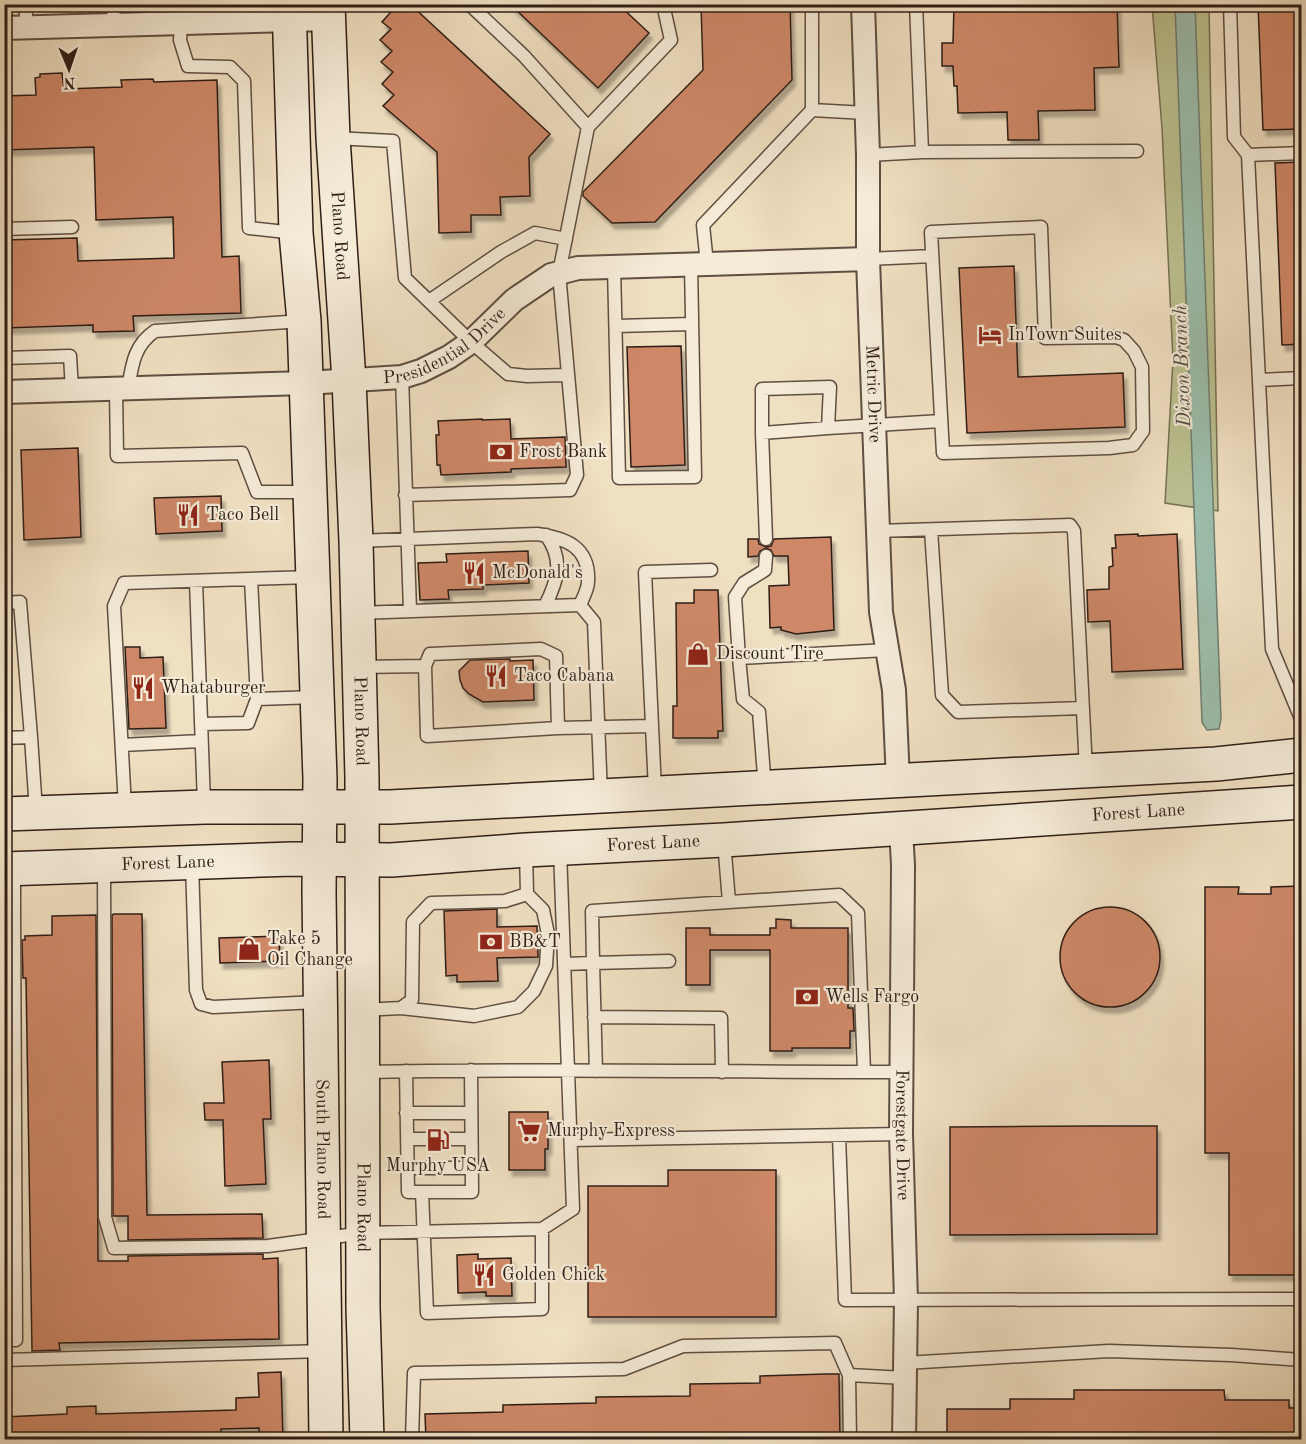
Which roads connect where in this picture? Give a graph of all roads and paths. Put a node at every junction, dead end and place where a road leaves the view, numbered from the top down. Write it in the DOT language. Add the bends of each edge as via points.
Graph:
graph roads {
  1 [pos="25,4"];
  2 [pos="469,4"];
  3 [pos="663,4"];
  4 [pos="812,4"];
  5 [pos="863,4"];
  6 [pos="916,4"];
  7 [pos="1230,4"];
  8 [pos="328,12"];
  9 [pos="289,13"];
  10 [pos="113,15"];
  11 [pos="190,17"];
  12 [pos="16,28"];
  13 [pos="812,110"];
  14 [pos="866,113"];
  15 [pos="588,127"];
  16 [pos="333,138"];
  17 [pos="1137,151"];
  18 [pos="922,152"];
  19 [pos="1302,153"];
  20 [pos="868,155"];
  21 [pos="1248,155"];
  22 [pos="72,227"];
  23 [pos="4,229"];
  24 [pos="296,233"];
  25 [pos="566,239"];
  26 [pos="932,256"];
  27 [pos="868,259"];
  28 [pos="699,264"];
  29 [pos="614,267"];
  30 [pos="559,273"];
  31 [pos="429,301"];
  32 [pos="304,321"];
  33 [pos="692,324"];
  34 [pos="615,326"];
  35 [pos="471,342"];
  36 [pos="4,358"];
  37 [pos="568,375"];
  38 [pos="402,377"];
  39 [pos="1302,378"];
  40 [pos="1259,380"];
  41 [pos="349,381"];
  42 [pos="306,384"];
  43 [pos="122,389"];
  44 [pos="72,390"];
  45 [pos="4,392"];
  46 [pos="941,422"];
  47 [pos="873,426"];
  48 [pos="828,428"];
  49 [pos="762,433"];
  50 [pos="310,492"];
  51 [pos="405,495"];
  52 [pos="931,530"];
  53 [pos="878,531"];
  54 [pos="546,536"];
  55 [pos="406,538"];
  56 [pos="766,539"];
  57 [pos="356,541"];
  58 [pos="766,556"];
  59 [pos="711,570"];
  60 [pos="313,577"];
  61 [pos="251,579"];
  62 [pos="196,581"];
  63 [pos="4,603"];
  64 [pos="580,605"];
  65 [pos="544,606"];
  66 [pos="410,610"];
  67 [pos="357,613"];
  68 [pos="887,650"];
  69 [pos="739,658"];
  70 [pos="425,666"];
  71 [pos="358,667"];
  72 [pos="317,697"];
  73 [pos="257,699"];
  74 [pos="1083,708"];
  75 [pos="1300,716"];
  76 [pos="201,724"];
  77 [pos="652,726"];
  78 [pos="600,727"];
  79 [pos="558,728"];
  80 [pos="4,738"];
  81 [pos="31,738"];
  82 [pos="201,741"];
  83 [pos="122,745"];
  84 [pos="1302,755"];
  85 [pos="1086,771"];
  86 [pos="898,781"];
  87 [pos="765,789"];
  88 [pos="656,794"];
  89 [pos="601,796"];
  90 [pos="1302,802"];
  91 [pos="320,806"];
  92 [pos="205,807"];
  93 [pos="362,807"];
  94 [pos="125,811"];
  95 [pos="20,813"];
  96 [pos="901,829"];
  97 [pos="724,840"];
  98 [pos="560,848"];
  99 [pos="526,850"];
  100 [pos="318,858"];
  101 [pos="361,860"];
  102 [pos="192,862"];
  103 [pos="104,866"];
  104 [pos="9,869"];
  105 [pos="527,894"];
  106 [pos="729,902"];
  107 [pos="9,908"];
  108 [pos="669,961"];
  109 [pos="593,963"];
  110 [pos="564,964"];
  111 [pos="10,994"];
  112 [pos="321,1002"];
  113 [pos="401,1008"];
  114 [pos="362,1010"];
  115 [pos="594,1017"];
  116 [pos="569,1069"];
  117 [pos="471,1070"];
  118 [pos="406,1071"];
  119 [pos="596,1071"];
  120 [pos="362,1072"];
  121 [pos="722,1072"];
  122 [pos="864,1072"];
  123 [pos="901,1072"];
  124 [pos="406,1113"];
  125 [pos="471,1113"];
  126 [pos="901,1134"];
  127 [pos="839,1136"];
  128 [pos="407,1139"];
  129 [pos="471,1139"];
  130 [pos="571,1140"];
  131 [pos="408,1168"];
  132 [pos="472,1168"];
  133 [pos="10,1173"];
  134 [pos="422,1192"];
  135 [pos="542,1229"];
  136 [pos="363,1233"];
  137 [pos="424,1233"];
  138 [pos="323,1237"];
  139 [pos="1302,1299"];
  140 [pos="906,1300"];
  141 [pos="4,1340"];
  142 [pos="325,1351"];
  143 [pos="4,1360"];
  144 [pos="1302,1360"];
  145 [pos="905,1370"];
  146 [pos="849,1375"];
  147 [pos="326,1440"];
  148 [pos="367,1440"];
  149 [pos="412,1440"];
  150 [pos="850,1440"];
  151 [pos="904,1440"];
  1 -- 12 [label="lane"];
  2 -- 15 [label="lane" via="524,56"];
  3 -- 15 [label="lane" via="671,40"];
  4 -- 13 [label="lane"];
  5 -- 14 [label="street, Metric Drive"];
  6 -- 18 [label="lane"];
  7 -- 21 [label="lane" via="1234,137"];
  8 -- 9 [label="street"];
  8 -- 16 [label="main road, Plano Road"];
  9 -- 11 [label="street"];
  9 -- 24 [label="main road"];
  10 -- 11 [label="street"];
  10 -- 12 [label="street"];
  11 -- 24 [label="lane" via="180,40 188,66 230,67 244,81 249,228"];
  13 -- 14 [label="lane"];
  13 -- 28 [label="lane" via="703,225"];
  14 -- 20 [label="street, Metric Drive"];
  15 -- 25 [label="lane"];
  16 -- 31 [label="lane" via="393,141 405,279"];
  16 -- 41 [label="main road, Plano Road"];
  17 -- 18 [label="lane"];
  18 -- 20 [label="lane"];
  19 -- 21 [label="lane"];
  20 -- 27 [label="street, Metric Drive"];
  21 -- 40 [label="lane"];
  22 -- 23 [label="lane"];
  24 -- 32 [label="main road"];
  25 -- 30 [label="lane"];
  25 -- 31 [label="lane" via="535,233"];
  26 -- 27 [label="lane"];
  26 -- 46 [label="lane"];
  26 -- 46 [label="lane" via="931,232 1041,227 1045,338 1116,337 1134,351 1142,367 1143,431 1133,445 944,453"];
  27 -- 28 [label="street, Presidential Drive"];
  27 -- 47 [label="street, Metric Drive"];
  28 -- 29 [label="street, Presidential Drive"];
  28 -- 33 [label="lane"];
  29 -- 30 [label="street, Presidential Drive"];
  29 -- 34 [label="lane"];
  30 -- 35 [label="street, Presidential Drive" via="514,300"];
  30 -- 37 [label="lane"];
  31 -- 35 [label="lane"];
  32 -- 42 [label="main road"];
  32 -- 43 [label="lane" via="155,331 144,338"];
  33 -- 34 [label="lane"];
  33 -- 34 [label="lane" via="695,477 619,478"];
  35 -- 37 [label="lane" via="508,374"];
  35 -- 38 [label="street, Presidential Drive" via="449,357"];
  36 -- 44 [label="lane" via="70,356"];
  37 -- 51 [label="lane" via="576,475 570,490"];
  38 -- 41 [label="street, Presidential Drive"];
  38 -- 51 [label="lane"];
  39 -- 40 [label="lane"];
  40 -- 75 [label="lane" via="1272,649"];
  41 -- 42 [label="street, Presidential Drive"];
  41 -- 57 [label="main road, Plano Road"];
  42 -- 43 [label="street, Presidential Drive"];
  42 -- 50 [label="main road"];
  43 -- 44 [label="street, Presidential Drive"];
  43 -- 50 [label="lane" via="117,456 242,453 257,492"];
  44 -- 45 [label="street, Presidential Drive"];
  46 -- 47 [label="lane"];
  47 -- 48 [label="lane"];
  47 -- 53 [label="street, Metric Drive"];
  48 -- 49 [label="lane"];
  48 -- 49 [label="lane" via="830,387 762,388"];
  49 -- 56 [label="lane"];
  50 -- 60 [label="main road"];
  51 -- 55 [label="lane"];
  52 -- 53 [label="lane"];
  52 -- 74 [label="lane" via="942,695 958,712"];
  52 -- 74 [label="lane" via="1070,525 1074,531"];
  53 -- 68 [label="street, Metric Drive" via="880,612"];
  54 -- 55 [label="lane"];
  54 -- 64 [label="lane" via="572,543 584,558 588,583"];
  54 -- 65 [label="lane" via="555,547 558,568"];
  55 -- 57 [label="lane"];
  55 -- 66 [label="lane"];
  57 -- 67 [label="main road, Plano Road"];
  58 -- 69 [label="lane" via="765,570 744,583 735,597"];
  59 -- 77 [label="lane" via="645,572"];
  60 -- 61 [label="lane"];
  60 -- 72 [label="main road"];
  61 -- 62 [label="lane"];
  61 -- 73 [label="lane"];
  62 -- 76 [label="lane"];
  62 -- 83 [label="lane" via="124,583 114,606"];
  63 -- 81 [label="lane" via="20,602"];
  64 -- 65 [label="lane"];
  64 -- 78 [label="lane" via="594,622"];
  65 -- 66 [label="lane"];
  66 -- 67 [label="lane"];
  67 -- 71 [label="main road, Plano Road"];
  68 -- 69 [label="lane"];
  68 -- 86 [label="street, Metric Drive" via="895,697"];
  69 -- 87 [label="lane" via="743,699 759,712"];
  70 -- 71 [label="lane"];
  70 -- 79 [label="lane" via="427,736"];
  70 -- 79 [label="lane" via="430,654 541,649 556,656"];
  71 -- 93 [label="main road, Plano Road"];
  72 -- 73 [label="lane"];
  72 -- 91 [label="main road"];
  73 -- 76 [label="lane" via="248,723"];
  74 -- 85 [label="lane"];
  76 -- 82 [label="lane"];
  77 -- 78 [label="lane"];
  77 -- 88 [label="lane"];
  78 -- 79 [label="lane"];
  78 -- 89 [label="lane"];
  80 -- 81 [label="lane"];
  81 -- 95 [label="lane"];
  82 -- 83 [label="lane"];
  82 -- 92 [label="lane"];
  83 -- 94 [label="lane"];
  84 -- 85 [label="main road"];
  85 -- 86 [label="main road"];
  86 -- 87 [label="main road"];
  86 -- 96 [label="main road"];
  87 -- 88 [label="main road"];
  88 -- 89 [label="main road"];
  89 -- 93 [label="main road"];
  90 -- 96 [label="main road, Forest Lane"];
  91 -- 92 [label="main road"];
  91 -- 93 [label="main road"];
  91 -- 100 [label="main road"];
  92 -- 94 [label="main road"];
  93 -- 101 [label="main road, Plano Road"];
  94 -- 95 [label="main road"];
  96 -- 97 [label="main road, Forest Lane"];
  96 -- 123 [label="street, Forestgate Drive"];
  97 -- 98 [label="main road, Forest Lane"];
  97 -- 106 [label="lane"];
  98 -- 99 [label="main road, Forest Lane"];
  98 -- 110 [label="lane"];
  99 -- 101 [label="main road, Forest Lane"];
  99 -- 105 [label="lane"];
  100 -- 101 [label="main road, Forest Lane"];
  100 -- 102 [label="main road, Forest Lane"];
  100 -- 112 [label="main road, South Plano Road"];
  101 -- 114 [label="main road, Plano Road"];
  102 -- 103 [label="main road, Forest Lane"];
  102 -- 112 [label="lane" via="196,990 201,1004 213,1007"];
  103 -- 104 [label="main road, Forest Lane"];
  103 -- 138 [label="lane" via="105,1217 114,1248 268,1246"];
  104 -- 107 [label="lane"];
  105 -- 113 [label="lane" via="506,901 430,903 413,922 412,1000"];
  105 -- 113 [label="lane" via="543,910 548,934 546,966 534,991 518,1007 474,1016"];
  106 -- 109 [label="lane" via="592,911"];
  106 -- 122 [label="lane" via="839,895 858,913"];
  107 -- 111 [label="lane"];
  108 -- 109 [label="lane"];
  109 -- 110 [label="lane"];
  109 -- 115 [label="lane"];
  110 -- 116 [label="lane"];
  111 -- 133 [label="lane"];
  112 -- 138 [label="main road, South Plano Road"];
  113 -- 114 [label="lane"];
  114 -- 120 [label="main road, Plano Road"];
  115 -- 119 [label="lane"];
  115 -- 121 [label="lane" via="721,1018"];
  116 -- 117 [label="lane"];
  116 -- 119 [label="lane"];
  116 -- 130 [label="lane"];
  117 -- 118 [label="lane"];
  117 -- 125 [label="lane"];
  118 -- 120 [label="lane"];
  118 -- 124 [label="lane"];
  119 -- 121 [label="lane"];
  120 -- 136 [label="main road, Plano Road"];
  121 -- 122 [label="lane"];
  122 -- 123 [label="lane"];
  123 -- 126 [label="street, Forestgate Drive"];
  124 -- 125 [label="lane"];
  124 -- 128 [label="lane"];
  125 -- 129 [label="lane"];
  126 -- 127 [label="lane"];
  126 -- 140 [label="street, Forestgate Drive"];
  127 -- 130 [label="lane"];
  127 -- 140 [label="lane" via="845,1300"];
  128 -- 129 [label="lane"];
  128 -- 131 [label="lane"];
  129 -- 132 [label="lane"];
  130 -- 135 [label="lane" via="573,1209"];
  131 -- 132 [label="lane"];
  131 -- 134 [label="lane" via="408,1192"];
  132 -- 134 [label="lane" via="472,1192"];
  133 -- 141 [label="lane" via="16,1340"];
  134 -- 137 [label="lane"];
  135 -- 137 [label="lane"];
  135 -- 137 [label="lane" via="542,1309 427,1313"];
  136 -- 137 [label="lane"];
  136 -- 138 [label="lane"];
  136 -- 148 [label="main road, Plano Road"];
  138 -- 142 [label="main road, South Plano Road"];
  139 -- 140 [label="lane"];
  140 -- 145 [label="street, Forestgate Drive"];
  142 -- 143 [label="lane"];
  142 -- 147 [label="main road, South Plano Road"];
  144 -- 145 [label="lane" via="1108,1351"];
  145 -- 146 [label="lane"];
  145 -- 151 [label="street, Forestgate Drive"];
  146 -- 149 [label="lane" via="835,1343 683,1346 624,1369 414,1373"];
  146 -- 150 [label="lane"];
}
